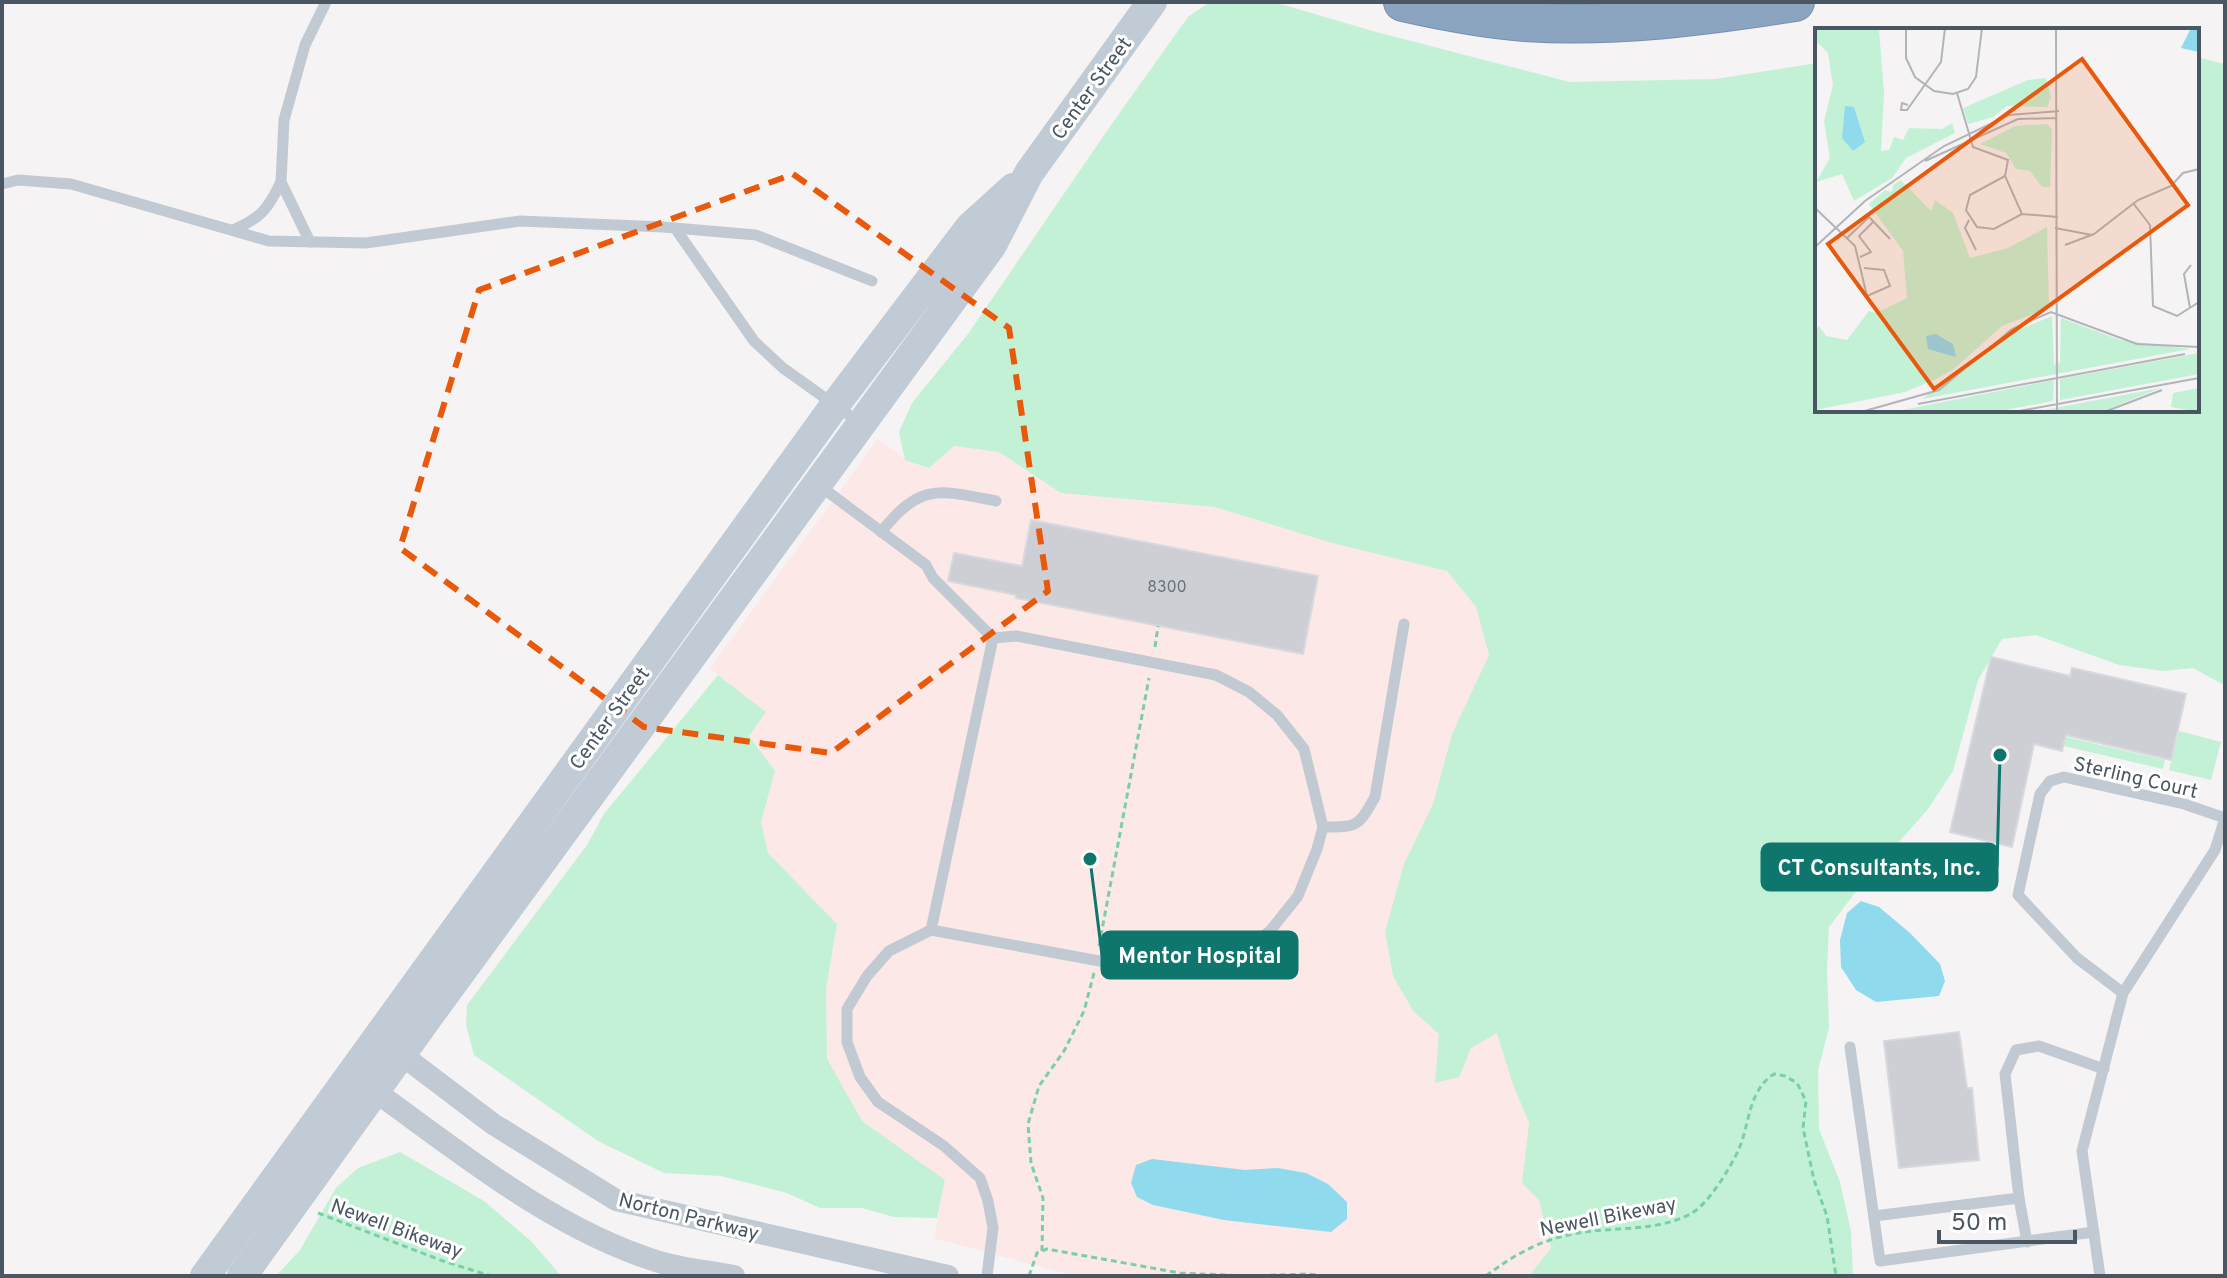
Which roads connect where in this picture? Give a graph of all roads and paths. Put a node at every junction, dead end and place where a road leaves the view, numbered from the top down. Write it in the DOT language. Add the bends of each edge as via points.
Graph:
graph roads {
  1 [pos="326,2"];
  2 [pos="1152,2"];
  3 [pos="1403,2"];
  4 [pos="1795,2"];
  5 [pos="1029,173"];
  6 [pos="281,182"];
  7 [pos="2,184"];
  8 [pos="675,228"];
  9 [pos="233,230"];
  10 [pos="310,242"];
  11 [pos="872,281"];
  12 [pos="835,405"];
  13 [pos="860,423"];
  14 [pos="792,465"];
  15 [pos="817,483"];
  16 [pos="996,501"];
  17 [pos="881,532"];
  18 [pos="1404,624"];
  19 [pos="1158,626"];
  20 [pos="993,638"];
  21 [pos="1152,662"];
  22 [pos="1323,827"];
  23 [pos="931,930"];
  24 [pos="1097,961"];
  25 [pos="2123,993"];
  26 [pos="390,1046"];
  27 [pos="1850,1047"];
  28 [pos="2104,1069"];
  29 [pos="364,1083"];
  30 [pos="265,1193"];
  31 [pos="2019,1198"];
  32 [pos="292,1208"];
  33 [pos="1874,1216"];
  34 [pos="2094,1232"];
  35 [pos="2027,1242"];
  36 [pos="1042,1251"];
  37 [pos="205,1276"];
  38 [pos="242,1276"];
  39 [pos="491,1276"];
  40 [pos="734,1276"];
  41 [pos="948,1276"];
  42 [pos="987,1276"];
  43 [pos="1029,1276"];
  44 [pos="1326,1276"];
  45 [pos="1486,1276"];
  46 [pos="1836,1276"];
  47 [pos="2100,1276"];
  1 -- 6 [label="lane" via="305,45 284,120"];
  2 -- 5 [label="main road, Center Street"];
  3 -- 4 [label="highway" via="1472,16 1580,23 1636,22"];
  5 -- 12 [label="main road, Center Street" via="970,227"];
  5 -- 13 [label="main road, Center Street" via="992,245"];
  6 -- 9 [label="lane" via="260,216"];
  6 -- 10 [label="lane"];
  7 -- 9 [label="lane" via="71,184"];
  8 -- 10 [label="lane" via="520,221 366,243"];
  8 -- 11 [label="lane" via="756,235"];
  8 -- 12 [label="lane" via="754,341"];
  9 -- 10 [label="lane" via="269,241"];
  12 -- 13 [label="lane"];
  12 -- 14 [label="main road, Center Street"];
  13 -- 15 [label="main road, Center Street"];
  14 -- 15 [label="lane"];
  14 -- 26 [label="main road, Center Street"];
  15 -- 17 [label="lane"];
  15 -- 26 [label="main road, Center Street"];
  16 -- 17 [label="lane" via="933,493 898,511"];
  17 -- 20 [label="lane" via="926,565"];
  18 -- 22 [label="lane" via="1375,797 1352,827"];
  19 -- 21 [label="path"];
  20 -- 21 [label="lane" via="1016,636"];
  20 -- 23 [label="lane"];
  21 -- 22 [label="lane" via="1216,675 1277,715 1304,749"];
  21 -- 24 [label="path"];
  22 -- 24 [label="lane" via="1298,896 1270,931 1243,951 1214,966 1159,972"];
  23 -- 24 [label="lane"];
  23 -- 42 [label="lane" via="889,951 867,976 847,1009 847,1042 860,1077 878,1102 944,1146 980,1178 993,1228"];
  24 -- 36 [label="path" via="1084,1011 1039,1086 1028,1124 1031,1163 1043,1198"];
  25 -- 25 [label="lane, Sterling Court" via="2215,850 2225,818 2064,777 2050,781 2040,794 2018,895 2077,958"];
  25 -- 28 [label="lane, Sterling Court"];
  26 -- 29 [label="main road, Center Street"];
  26 -- 41 [label="street, Norton Parkway" via="493,1124 616,1200"];
  27 -- 33 [label="lane"];
  28 -- 31 [label="lane" via="2039,1046 2016,1050 2005,1074"];
  28 -- 34 [label="lane, Sterling Court" via="2082,1151"];
  29 -- 30 [label="main road, Center Street"];
  29 -- 32 [label="main road, Center Street"];
  29 -- 40 [label="street" via="561,1221 657,1261"];
  30 -- 32 [label="main road"];
  30 -- 37 [label="main road, Center Street"];
  31 -- 33 [label="lane"];
  31 -- 35 [label="lane"];
  32 -- 38 [label="main road, Center Street"];
  32 -- 39 [label="path, Newell Bikeway"];
  33 -- 35 [label="lane" via="1880,1261"];
  34 -- 35 [label="lane"];
  34 -- 47 [label="lane, Sterling Court"];
  36 -- 43 [label="path"];
  36 -- 44 [label="path" via="1180,1273"];
  45 -- 46 [label="path, Newell Bikeway" via="1556,1236 1668,1222 1694,1212 1724,1175 1739,1149 1762,1082 1774,1074 1797,1083 1806,1101 1803,1128 1827,1216"];
}
